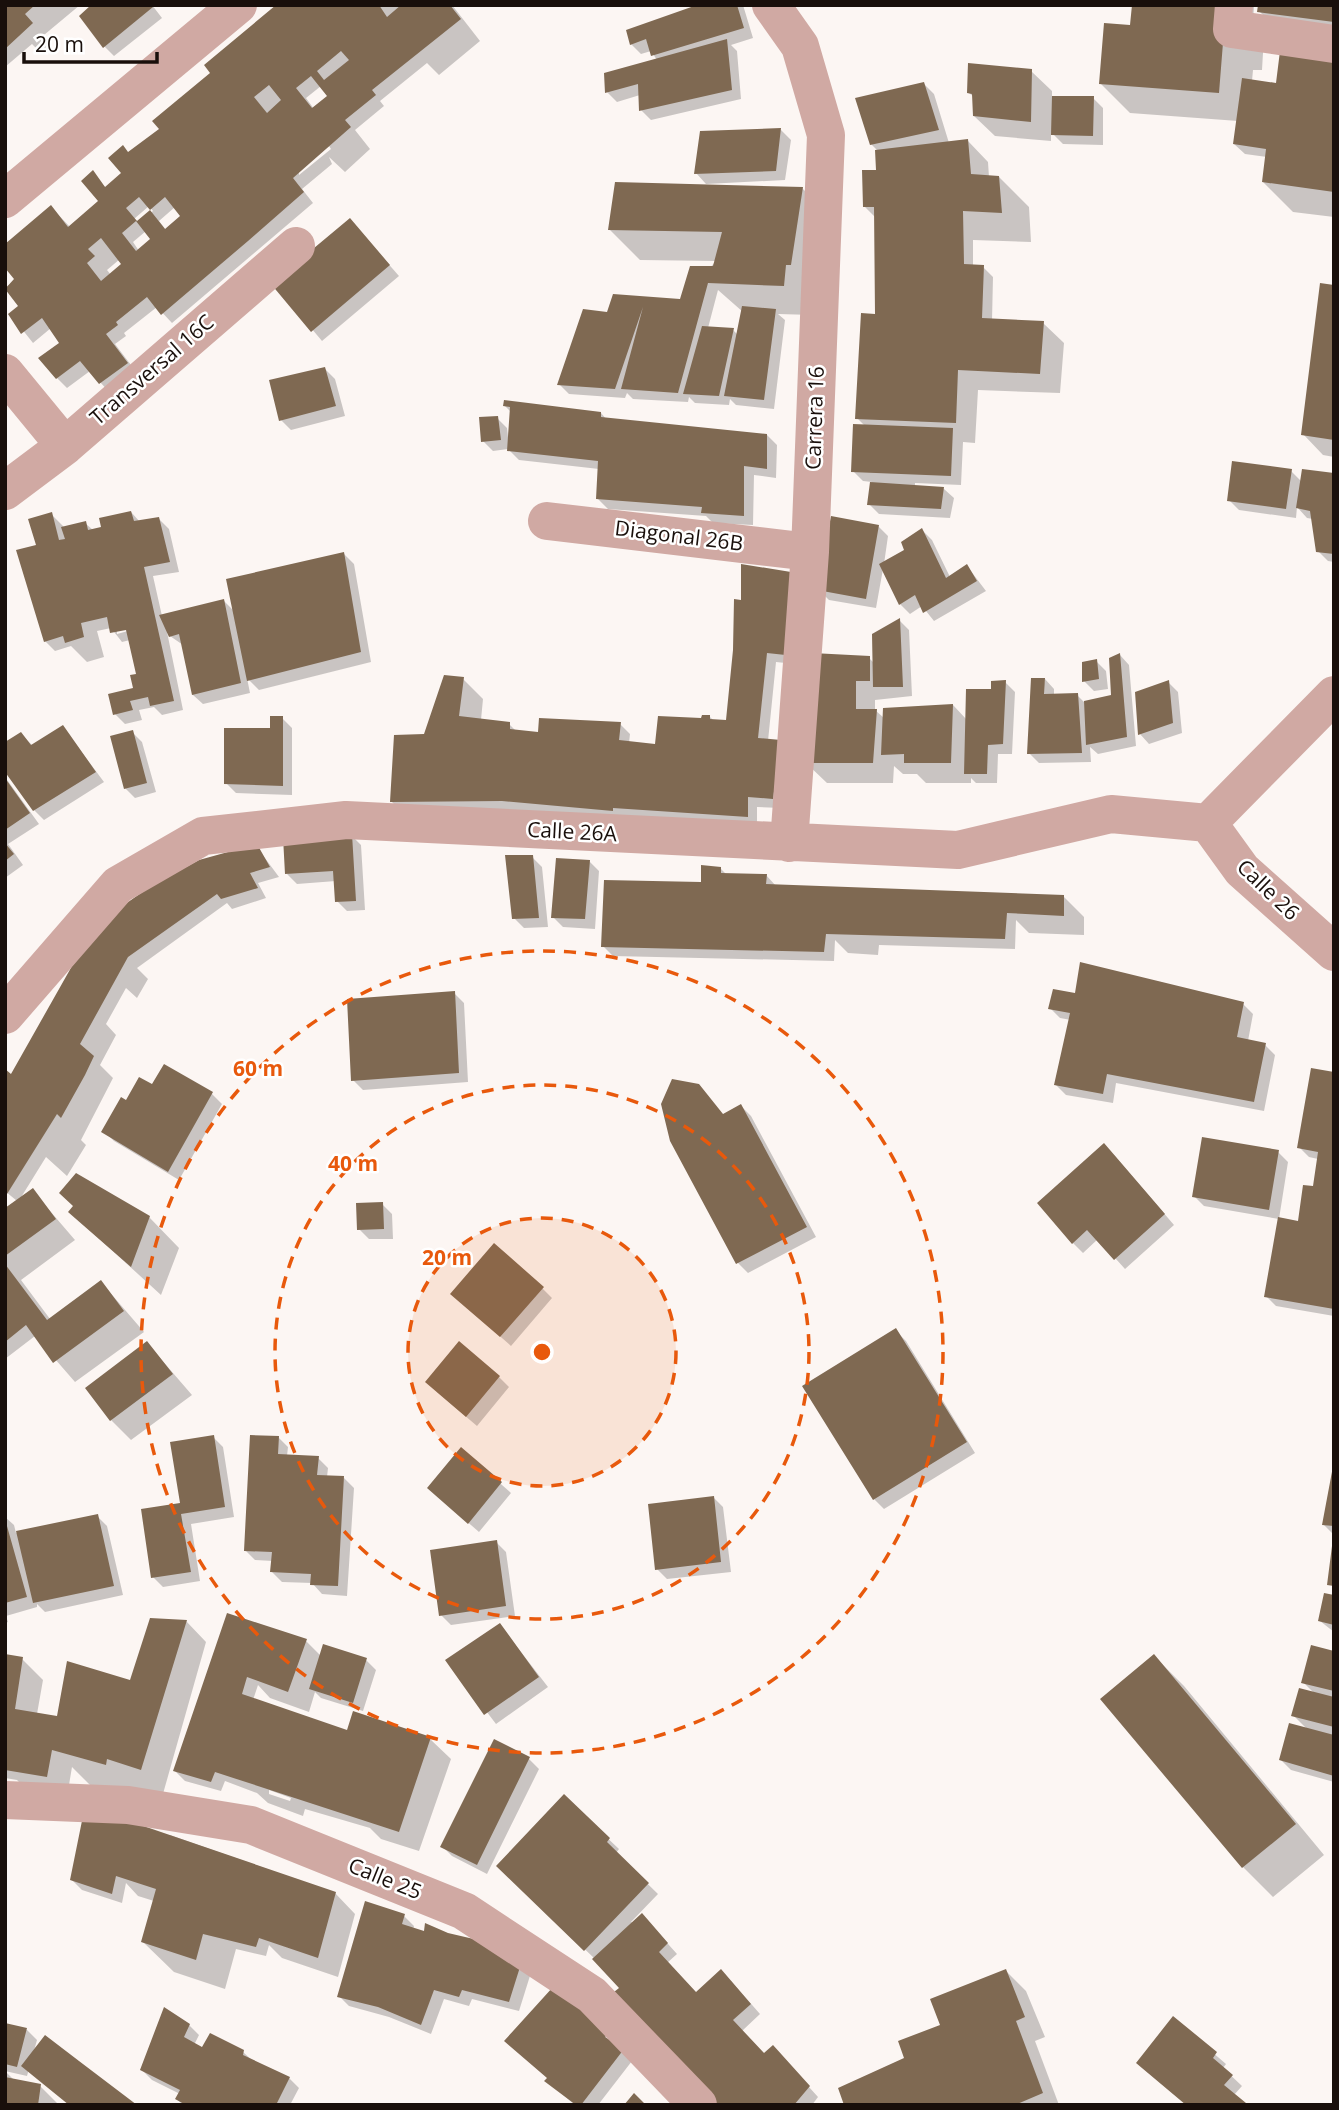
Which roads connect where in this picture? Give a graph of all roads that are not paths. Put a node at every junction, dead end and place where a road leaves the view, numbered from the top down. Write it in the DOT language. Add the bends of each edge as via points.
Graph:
graph roads {
  1 [pos="238,5"];
  2 [pos="771,5"];
  3 [pos="1234,5"];
  4 [pos="1334,44"];
  5 [pos="5,199"];
  6 [pos="296,246"];
  7 [pos="5,373"];
  8 [pos="65,446"];
  9 [pos="5,491"];
  10 [pos="547,521"];
  11 [pos="810,552"];
  12 [pos="1334,695"];
  13 [pos="1208,822"];
  14 [pos="789,843"];
  15 [pos="1334,952"];
  16 [pos="5,1015"];
  17 [pos="5,1800"];
  18 [pos="698,2105"];
  1 -- 5 [label="street"];
  2 -- 11 [label="street, Carrera 16" via="800,46 826,135"];
  3 -- 4 [label="street" via="1232,29"];
  6 -- 8 [label="street, Transversal 16C"];
  7 -- 8 [label="street"];
  8 -- 9 [label="street, Transversal 16C"];
  10 -- 11 [label="street, Diagonal 26B"];
  11 -- 14 [label="street, Carrera 16"];
  12 -- 13 [label="street"];
  13 -- 14 [label="street, Calle 26A" via="1111,814 958,850"];
  13 -- 15 [label="street, Calle 26" via="1242,870"];
  14 -- 16 [label="street, Calle 26A" via="346,820 203,836 118,886"];
  17 -- 18 [label="street, Calle 25" via="128,1805 251,1825 464,1911 592,1995"];
}
